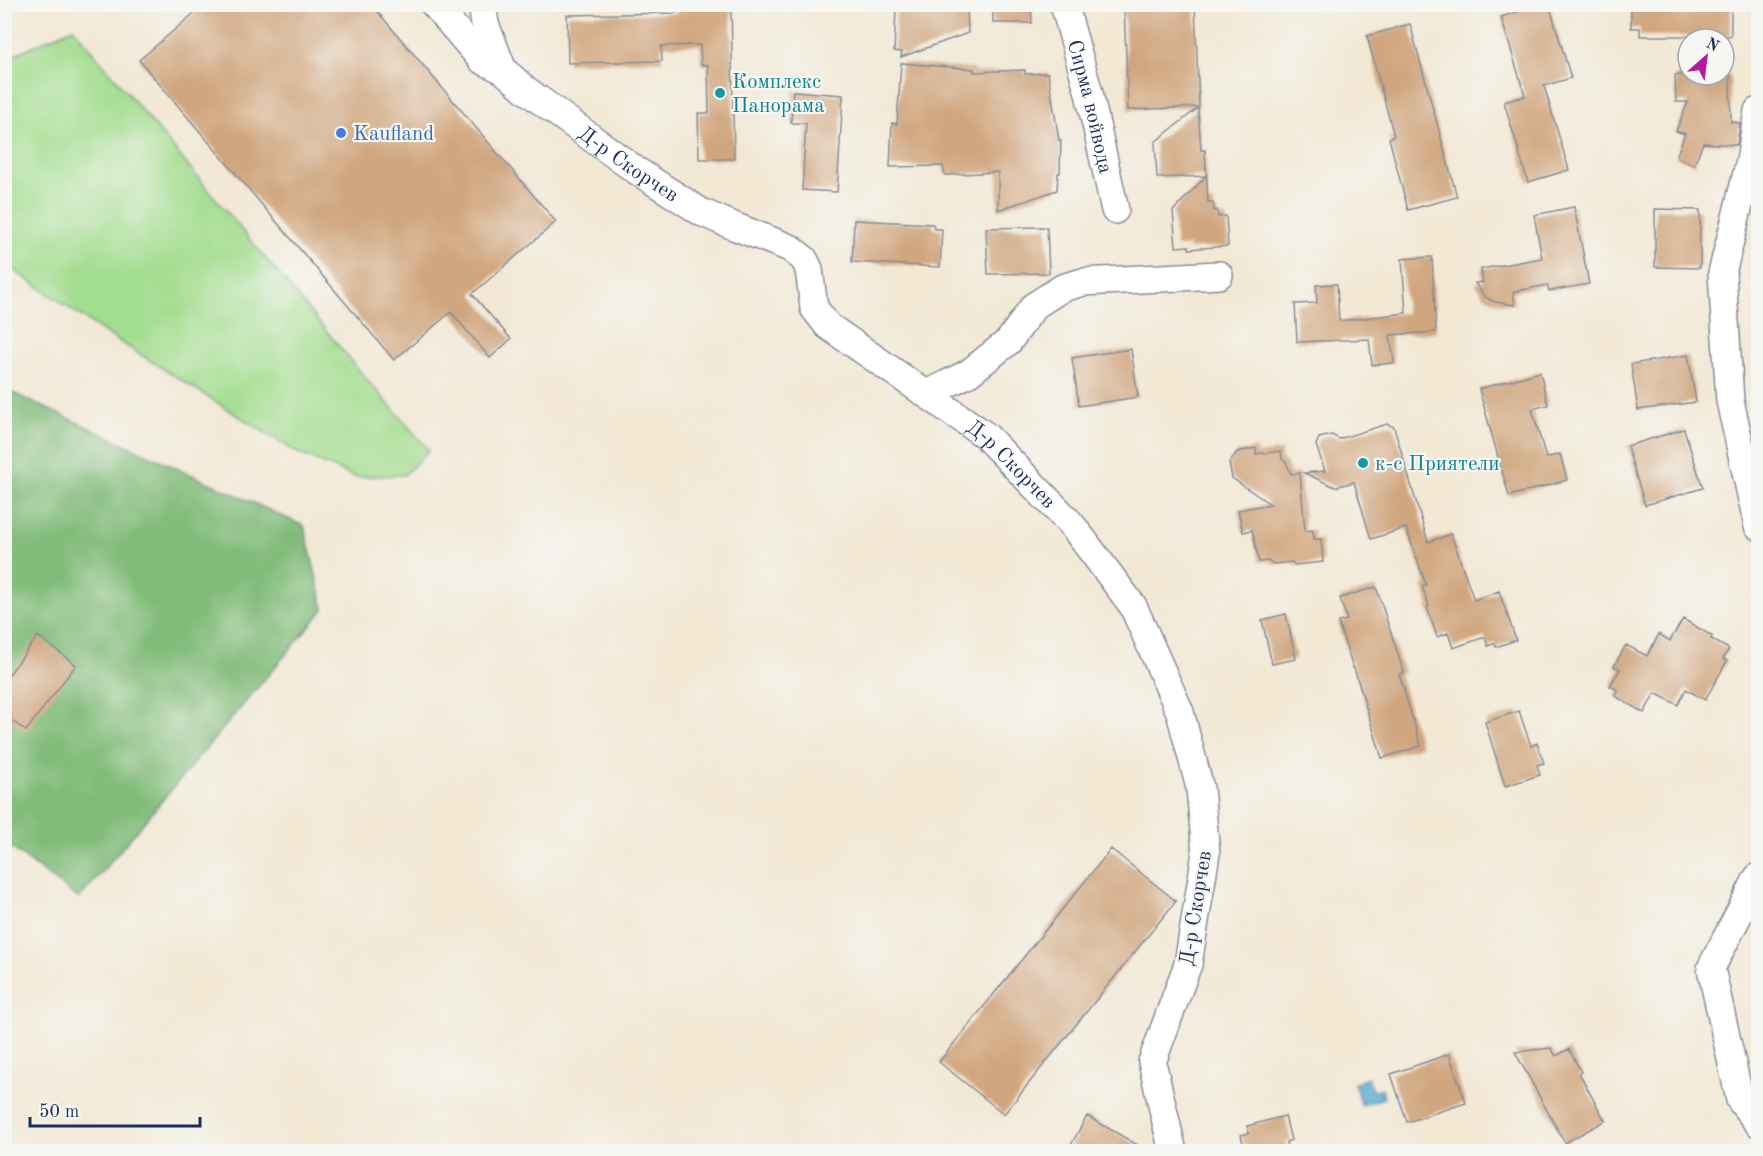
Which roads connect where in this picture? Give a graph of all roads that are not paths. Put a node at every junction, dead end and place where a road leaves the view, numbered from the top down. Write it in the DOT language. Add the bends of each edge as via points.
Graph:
graph roads {
  1 [pos="434,4"];
  2 [pos="482,4"];
  3 [pos="1064,4"];
  4 [pos="503,70"];
  5 [pos="1758,111"];
  6 [pos="1116,210"];
  7 [pos="1220,275"];
  8 [pos="927,394"];
  9 [pos="1758,526"];
  10 [pos="1758,877"];
  11 [pos="1758,1123"];
  12 [pos="1173,1152"];
  1 -- 4 [label="street, Д-р Скорчев" via="482,60"];
  2 -- 4 [label="street" via="484,24"];
  3 -- 6 [label="street, Сирма войвода"];
  4 -- 8 [label="street, Д-р Скорчев" via="634,169 701,212 790,248 804,259 809,269 814,308 828,326"];
  5 -- 9 [label="street" via="1750,161 1722,273 1730,401"];
  7 -- 8 [label="street" via="1083,282 1062,288 1034,306 1009,341 969,373"];
  8 -- 12 [label="street, Д-р Скорчев" via="985,435 1072,525 1133,606 1180,712 1200,788 1206,853 1188,964 1152,1062"];
  10 -- 11 [label="street" via="1711,968 1740,1100"];
}
